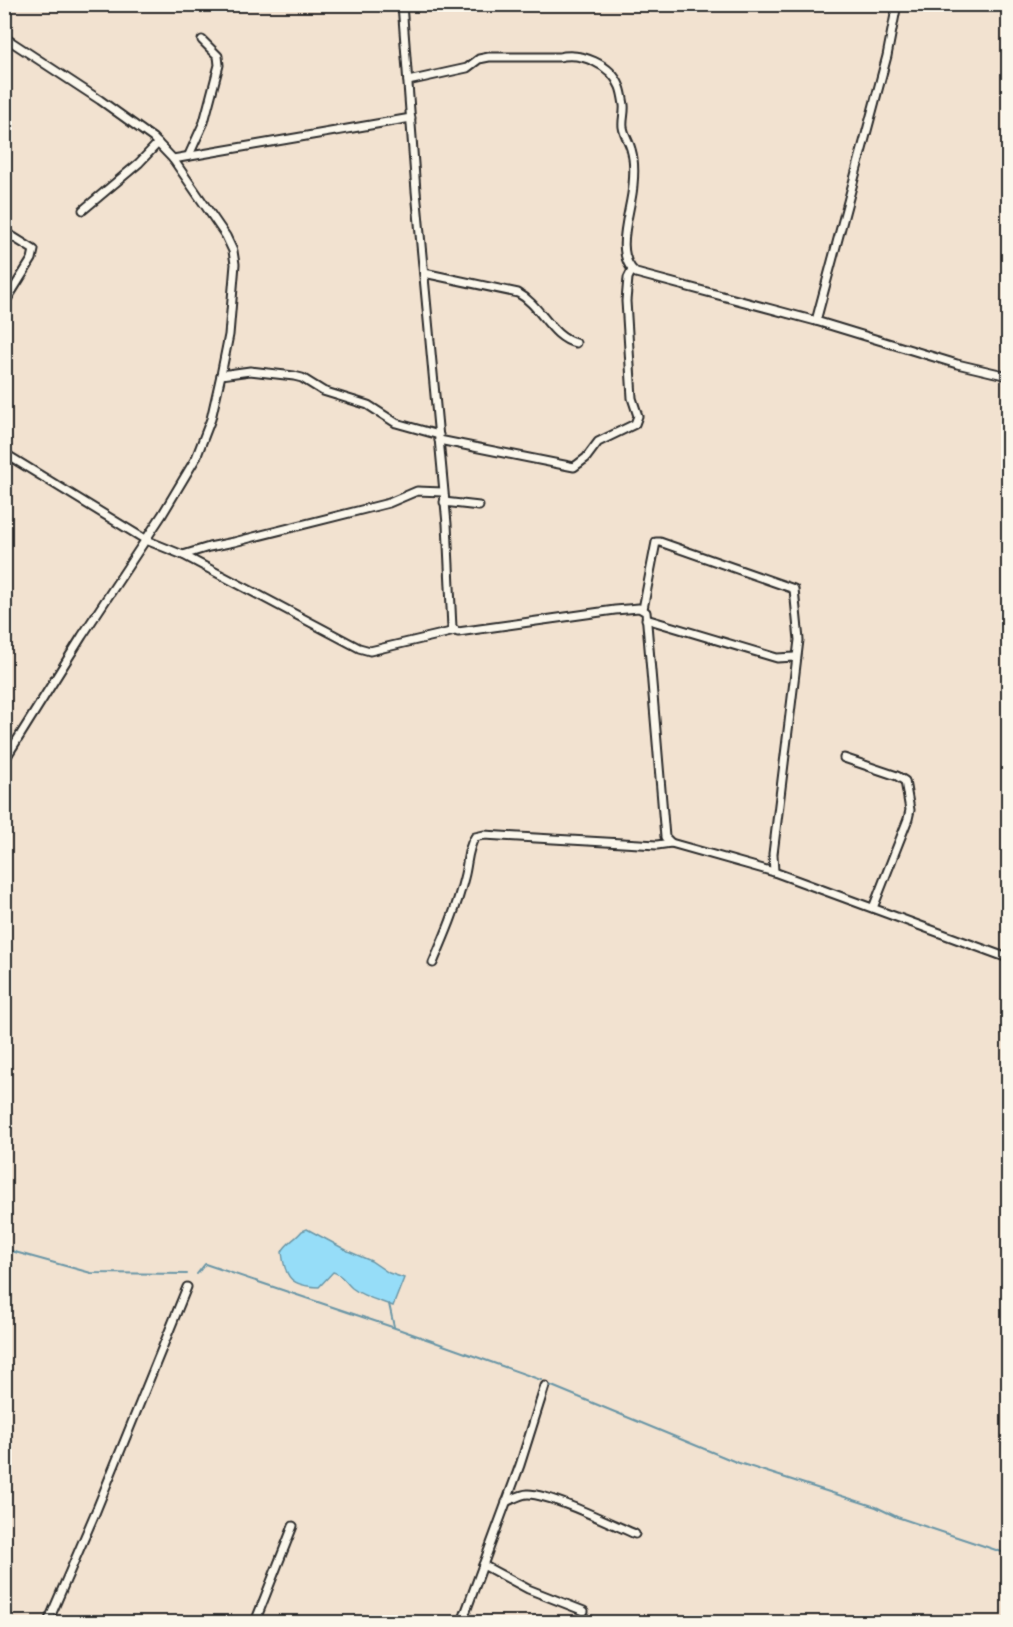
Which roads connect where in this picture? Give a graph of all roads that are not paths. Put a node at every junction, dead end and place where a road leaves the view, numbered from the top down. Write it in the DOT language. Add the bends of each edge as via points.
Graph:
graph roads {
  1 [pos="402,4"];
  2 [pos="897,4"];
  3 [pos="4,37"];
  4 [pos="202,40"];
  5 [pos="408,81"];
  6 [pos="411,118"];
  7 [pos="158,143"];
  8 [pos="189,155"];
  9 [pos="173,159"];
  10 [pos="82,210"];
  11 [pos="10,235"];
  12 [pos="632,270"];
  13 [pos="424,273"];
  14 [pos="4,304"];
  15 [pos="816,321"];
  16 [pos="576,343"];
  17 [pos="221,375"];
  18 [pos="1008,376"];
  19 [pos="439,438"];
  20 [pos="4,453"];
  21 [pos="443,492"];
  22 [pos="444,502"];
  23 [pos="479,506"];
  24 [pos="146,540"];
  25 [pos="183,555"];
  26 [pos="643,609"];
  27 [pos="646,619"];
  28 [pos="455,631"];
  29 [pos="795,657"];
  30 [pos="844,758"];
  31 [pos="4,761"];
  32 [pos="671,843"];
  33 [pos="774,872"];
  34 [pos="873,908"];
  35 [pos="1008,958"];
  36 [pos="433,963"];
  37 [pos="187,1287"];
  38 [pos="545,1386"];
  39 [pos="506,1502"];
  40 [pos="293,1526"];
  41 [pos="635,1534"];
  42 [pos="483,1565"];
  43 [pos="584,1611"];
  44 [pos="48,1623"];
  45 [pos="255,1623"];
  46 [pos="462,1623"];
  1 -- 5 [label="street"];
  2 -- 15 [label="street" via="885,66"];
  3 -- 7 [label="street" via="117,111"];
  4 -- 8 [label="street" via="218,56 219,65 204,122"];
  5 -- 6 [label="street"];
  5 -- 12 [label="street" via="467,68 489,57 570,55 602,66 620,85 625,108 623,126 631,149 633,187 625,236"];
  6 -- 8 [label="street"];
  6 -- 13 [label="street"];
  7 -- 9 [label="street"];
  7 -- 10 [label="street"];
  8 -- 9 [label="street"];
  9 -- 17 [label="street" via="233,251 229,335"];
  11 -- 14 [label="street" via="34,250"];
  12 -- 15 [label="street"];
  12 -- 19 [label="street" via="626,301 632,398 638,416 635,424 598,442 574,467"];
  13 -- 16 [label="street" via="519,293 527,297 560,336"];
  13 -- 19 [label="street"];
  15 -- 18 [label="street"];
  17 -- 19 [label="street" via="250,371 302,378 323,391 368,405 396,423"];
  17 -- 24 [label="street" via="211,419 196,458"];
  19 -- 21 [label="street"];
  20 -- 24 [label="street"];
  21 -- 22 [label="street"];
  21 -- 25 [label="street" via="417,491 389,503"];
  22 -- 23 [label="street"];
  22 -- 28 [label="street" via="451,620"];
  24 -- 25 [label="street"];
  24 -- 31 [label="street"];
  25 -- 28 [label="street" via="369,651"];
  26 -- 27 [label="street"];
  26 -- 28 [label="street"];
  26 -- 29 [label="street" via="656,542 670,544 794,589 798,640"];
  27 -- 29 [label="street" via="777,658"];
  27 -- 32 [label="street" via="665,837"];
  29 -- 33 [label="street"];
  30 -- 34 [label="street" via="905,781 908,819"];
  32 -- 33 [label="street"];
  32 -- 36 [label="street" via="475,837 465,878"];
  33 -- 34 [label="street"];
  34 -- 35 [label="street"];
  37 -- 44 [label="street"];
  38 -- 39 [label="street"];
  39 -- 41 [label="street" via="532,1494"];
  39 -- 42 [label="street"];
  40 -- 45 [label="street"];
  42 -- 43 [label="street"];
  42 -- 46 [label="street"];
}
